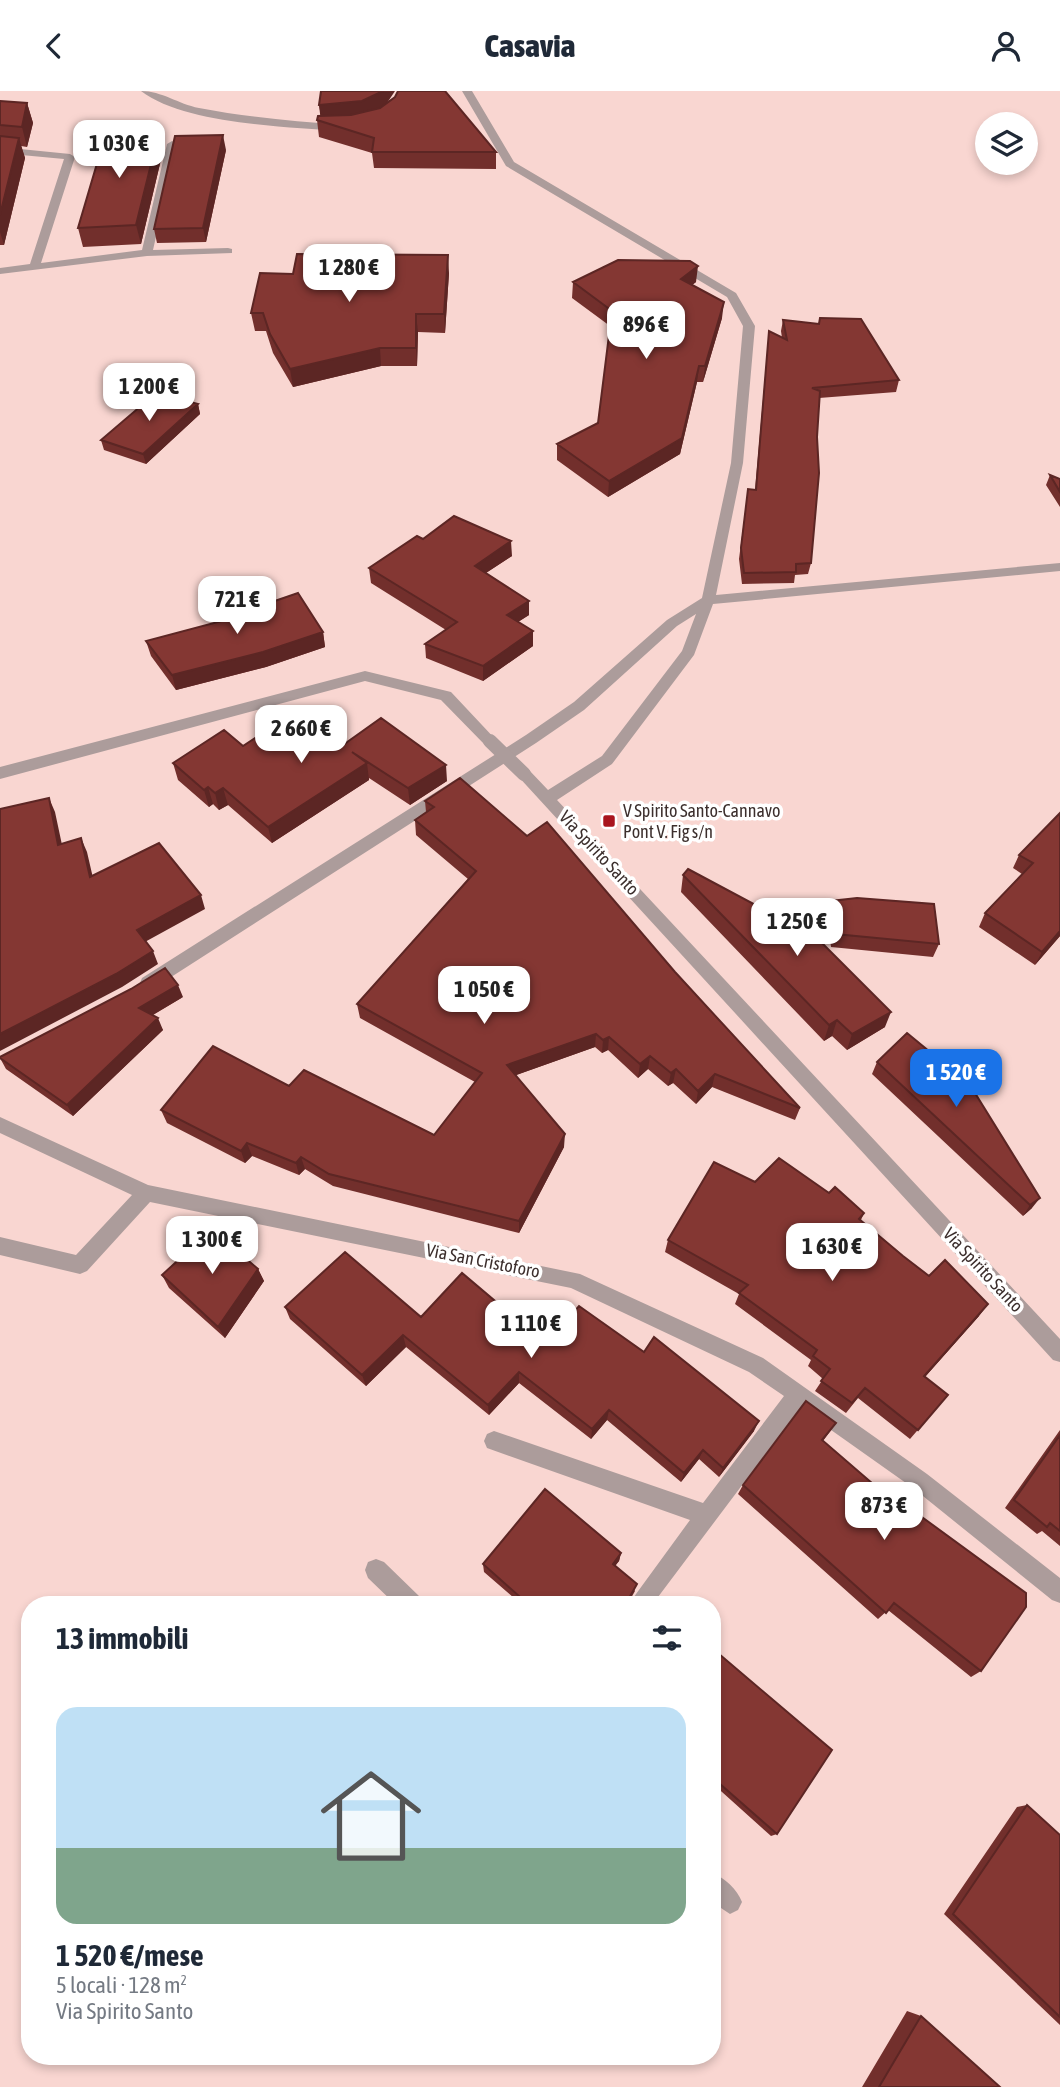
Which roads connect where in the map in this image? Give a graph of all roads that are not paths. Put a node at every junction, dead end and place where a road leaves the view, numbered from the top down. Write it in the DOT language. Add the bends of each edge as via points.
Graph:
graph roads {
  1 [pos="146,91"];
  2 [pos="467,91"];
  3 [pos="358,126"];
  4 [pos="172,144"];
  5 [pos="0,151"];
  6 [pos="228,251"];
  7 [pos="147,253"];
  8 [pos="35,265"];
  9 [pos="0,271"];
  10 [pos="1060,567"];
  11 [pos="708,600"];
  12 [pos="0,773"];
  13 [pos="548,798"];
  14 [pos="129,994"];
  15 [pos="0,1125"];
  16 [pos="146,1193"];
  17 [pos="0,1246"];
  18 [pos="1060,1353"];
  19 [pos="798,1394"];
  20 [pos="494,1441"];
  21 [pos="707,1515"];
  22 [pos="376,1570"];
  23 [pos="1060,1593"];
  24 [pos="403,1596"];
  25 [pos="646,1596"];
  26 [pos="721,1894"];
  27 [pos="730,1902"];
  1 -- 3 [label="street" via="189,109 248,121"];
  2 -- 11 [label="street" via="510,164 732,295 749,325 737,463"];
  4 -- 7 [label="street"];
  5 -- 8 [label="street" via="70,157"];
  6 -- 7 [label="street"];
  7 -- 8 [label="street"];
  8 -- 9 [label="street"];
  10 -- 11 [label="street"];
  11 -- 13 [label="street" via="689,652 607,760"];
  11 -- 14 [label="street" via="672,623 579,706 531,739"];
  12 -- 13 [label="street, Via Spirito Santo, bridge" via="365,677 446,696"];
  13 -- 18 [label="street, Via Spirito Santo"];
  15 -- 16 [label="street, Via San Cristoforo"];
  16 -- 17 [label="street" via="80,1265"];
  16 -- 19 [label="street, Via San Cristoforo" via="573,1280 756,1365"];
  19 -- 21 [label="street"];
  19 -- 23 [label="street, Via San Cristoforo" via="920,1481"];
  20 -- 21 [label="street"];
  21 -- 25 [label="street"];
  22 -- 24 [label="street"];
  26 -- 27 [label="street"];
}
